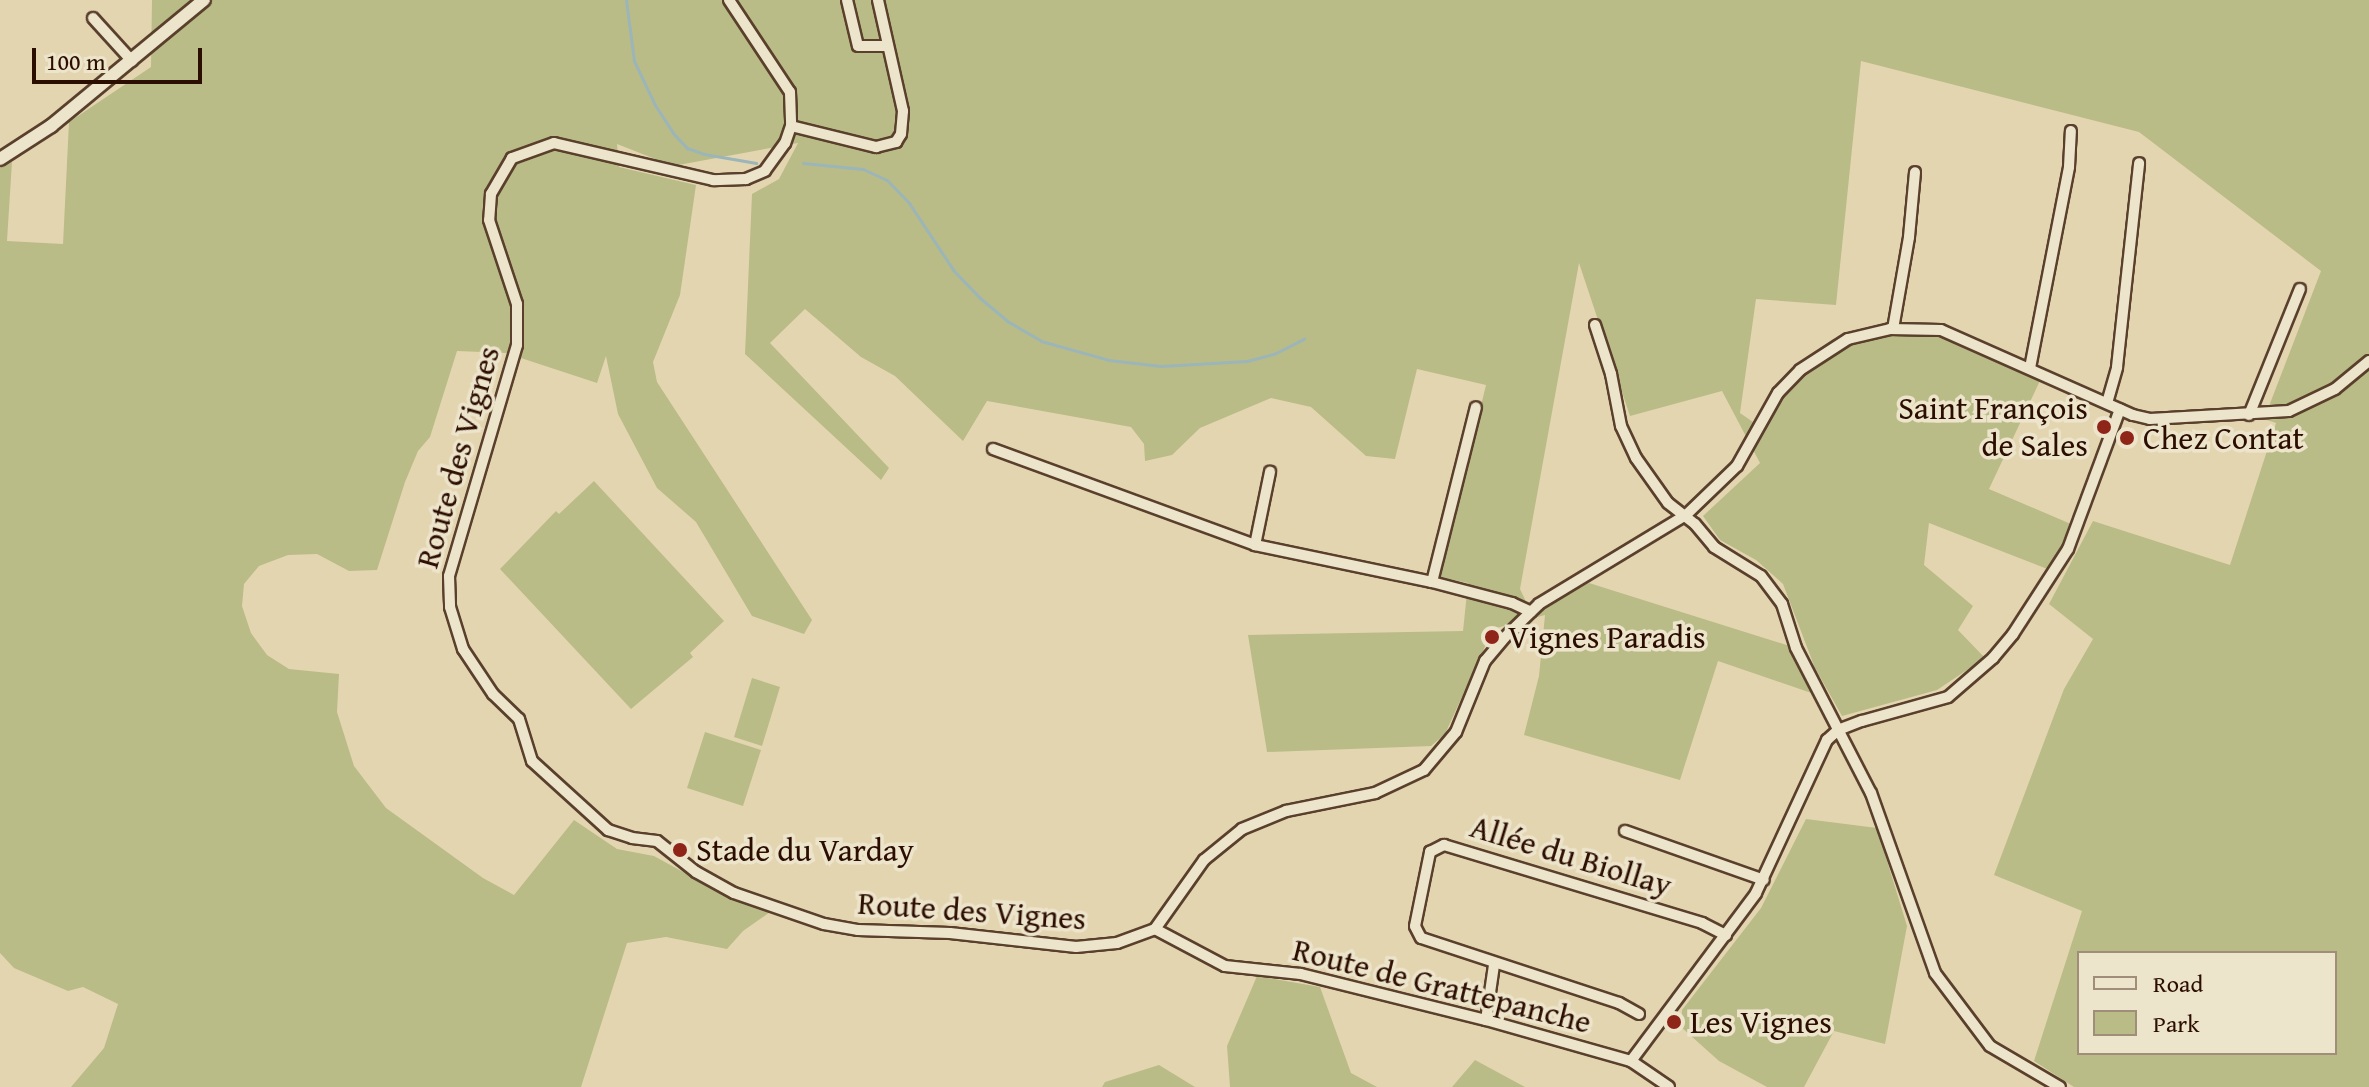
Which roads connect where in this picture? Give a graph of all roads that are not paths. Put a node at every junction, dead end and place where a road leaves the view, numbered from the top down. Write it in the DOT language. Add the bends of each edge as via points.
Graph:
graph roads {
  1 [pos="204,0"];
  2 [pos="729,0"];
  3 [pos="847,0"];
  4 [pos="878,0"];
  5 [pos="93,18"];
  6 [pos="888,46"];
  7 [pos="132,61"];
  8 [pos="791,126"];
  9 [pos="2071,131"];
  10 [pos="0,159"];
  11 [pos="2139,163"];
  12 [pos="1915,172"];
  13 [pos="2300,289"];
  14 [pos="1595,325"];
  15 [pos="1893,329"];
  16 [pos="2369,361"];
  17 [pos="2030,368"];
  18 [pos="2107,403"];
  19 [pos="1476,407"];
  20 [pos="2120,409"];
  21 [pos="2249,415"];
  22 [pos="993,449"];
  23 [pos="1270,472"];
  24 [pos="1686,515"];
  25 [pos="1255,545"];
  26 [pos="1432,582"];
  27 [pos="1531,612"];
  28 [pos="1839,729"];
  29 [pos="1625,831"];
  30 [pos="1764,880"];
  31 [pos="1155,929"];
  32 [pos="1726,935"];
  33 [pos="1494,965"];
  34 [pos="1639,1014"];
  35 [pos="1486,1020"];
  36 [pos="1631,1061"];
  37 [pos="1669,1087"];
  38 [pos="2060,1087"];
  1 -- 7 [label="street"];
  2 -- 8 [label="street" via="790,92"];
  3 -- 6 [label="street" via="858,46"];
  4 -- 6 [label="street"];
  5 -- 7 [label="street"];
  6 -- 8 [label="street" via="903,111 896,142 876,147"];
  7 -- 10 [label="street"];
  8 -- 31 [label="street, Route des Vignes" via="774,161 746,179 695,177 554,143 527,150 506,164 491,194 489,220 517,304 517,345 449,576 450,607 463,649 493,694 519,719 532,761 608,830 657,841 734,893 858,930 950,933 1076,947 1117,943"];
  9 -- 17 [label="street" via="2069,167"];
  11 -- 18 [label="street" via="2117,367"];
  12 -- 15 [label="street"];
  13 -- 21 [label="street"];
  14 -- 24 [label="street" via="1628,443 1668,503"];
  15 -- 17 [label="street" via="1957,334"];
  15 -- 24 [label="street" via="1848,339 1800,370 1778,393 1737,466"];
  16 -- 21 [label="street" via="2309,403"];
  17 -- 18 [label="street"];
  18 -- 20 [label="street"];
  19 -- 26 [label="street"];
  20 -- 21 [label="street" via="2150,419"];
  20 -- 28 [label="street" via="2068,549 1993,658 1948,697"];
  22 -- 25 [label="street"];
  23 -- 25 [label="street"];
  24 -- 27 [label="street"];
  24 -- 28 [label="street" via="1714,547 1773,589 1796,648"];
  25 -- 26 [label="street"];
  26 -- 27 [label="street"];
  27 -- 31 [label="street" via="1492,650 1464,719 1424,770 1375,793 1286,811 1242,829 1204,860"];
  28 -- 30 [label="street" via="1818,755"];
  28 -- 38 [label="street" via="1871,793 1935,973 1990,1046"];
  29 -- 30 [label="street"];
  30 -- 32 [label="street"];
  31 -- 35 [label="street, Route de Grattepanche" via="1225,966 1301,974"];
  32 -- 33 [label="street, Allée du Biollay" via="1673,914 1439,845 1430,852 1416,932"];
  32 -- 36 [label="street"];
  33 -- 34 [label="street" via="1619,1003"];
  33 -- 35 [label="street"];
  35 -- 36 [label="street, Route de Grattepanche"];
  36 -- 37 [label="street, Route de Grattepanche"];
}
